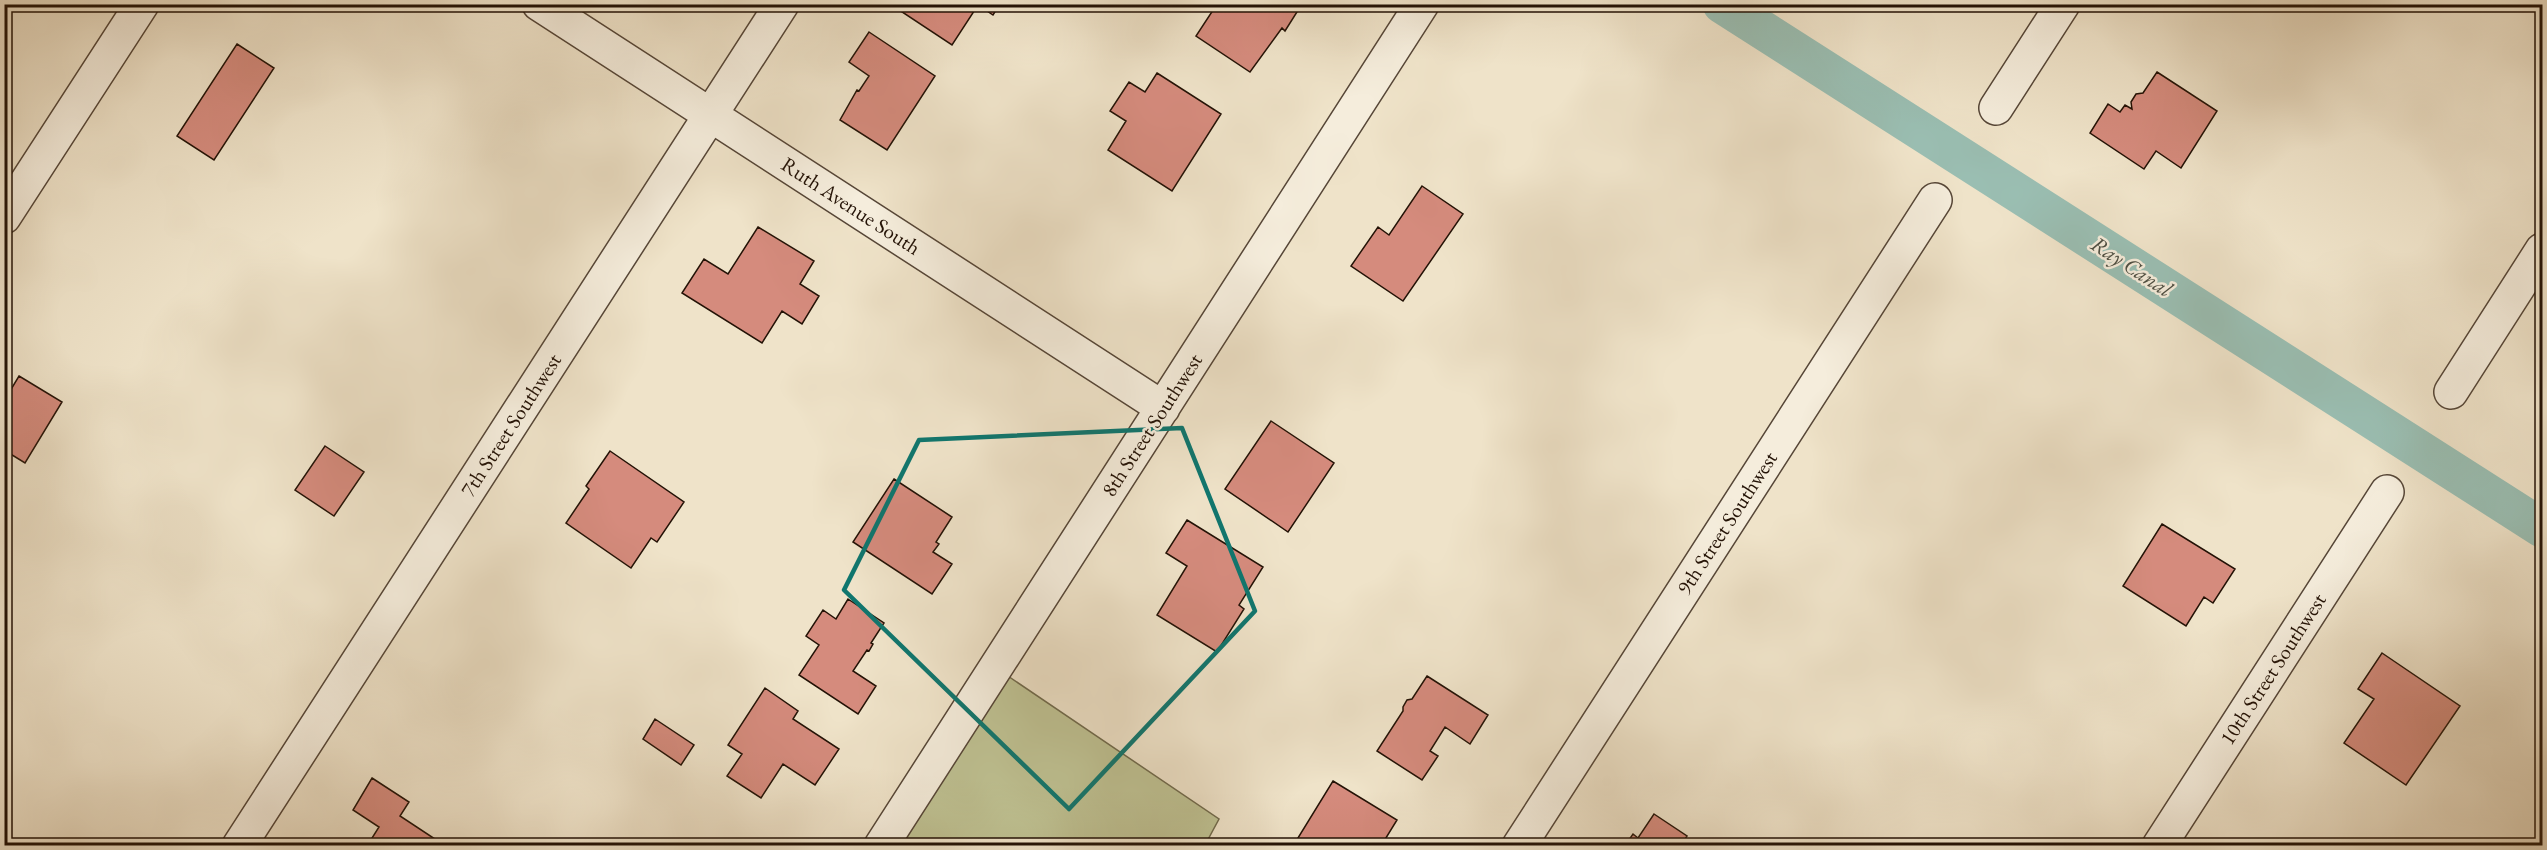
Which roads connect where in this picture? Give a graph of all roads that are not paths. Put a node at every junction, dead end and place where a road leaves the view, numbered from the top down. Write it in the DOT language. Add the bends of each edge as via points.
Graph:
graph roads {
  1 [pos="142,4"];
  2 [pos="539,4"];
  3 [pos="782,4"];
  4 [pos="1422,4"];
  5 [pos="2062,4"];
  6 [pos="1996,108"];
  7 [pos="711,116"];
  8 [pos="1935,200"];
  9 [pos="4,217"];
  10 [pos="2542,250"];
  11 [pos="2451,392"];
  12 [pos="1163,408"];
  13 [pos="2387,492"];
  14 [pos="239,846"];
  15 [pos="881,846"];
  16 [pos="1519,846"];
  17 [pos="2159,846"];
  1 -- 9 [label="street"];
  2 -- 7 [label="street, Ruth Avenue South"];
  3 -- 7 [label="street, 7th Street Southwest"];
  4 -- 12 [label="street, 8th Street Southwest"];
  5 -- 6 [label="street"];
  7 -- 12 [label="street, Ruth Avenue South"];
  7 -- 14 [label="street, 7th Street Southwest"];
  8 -- 16 [label="street, 9th Street Southwest"];
  10 -- 11 [label="street"];
  12 -- 15 [label="street, 8th Street Southwest"];
  13 -- 17 [label="street, 10th Street Southwest"];
}
